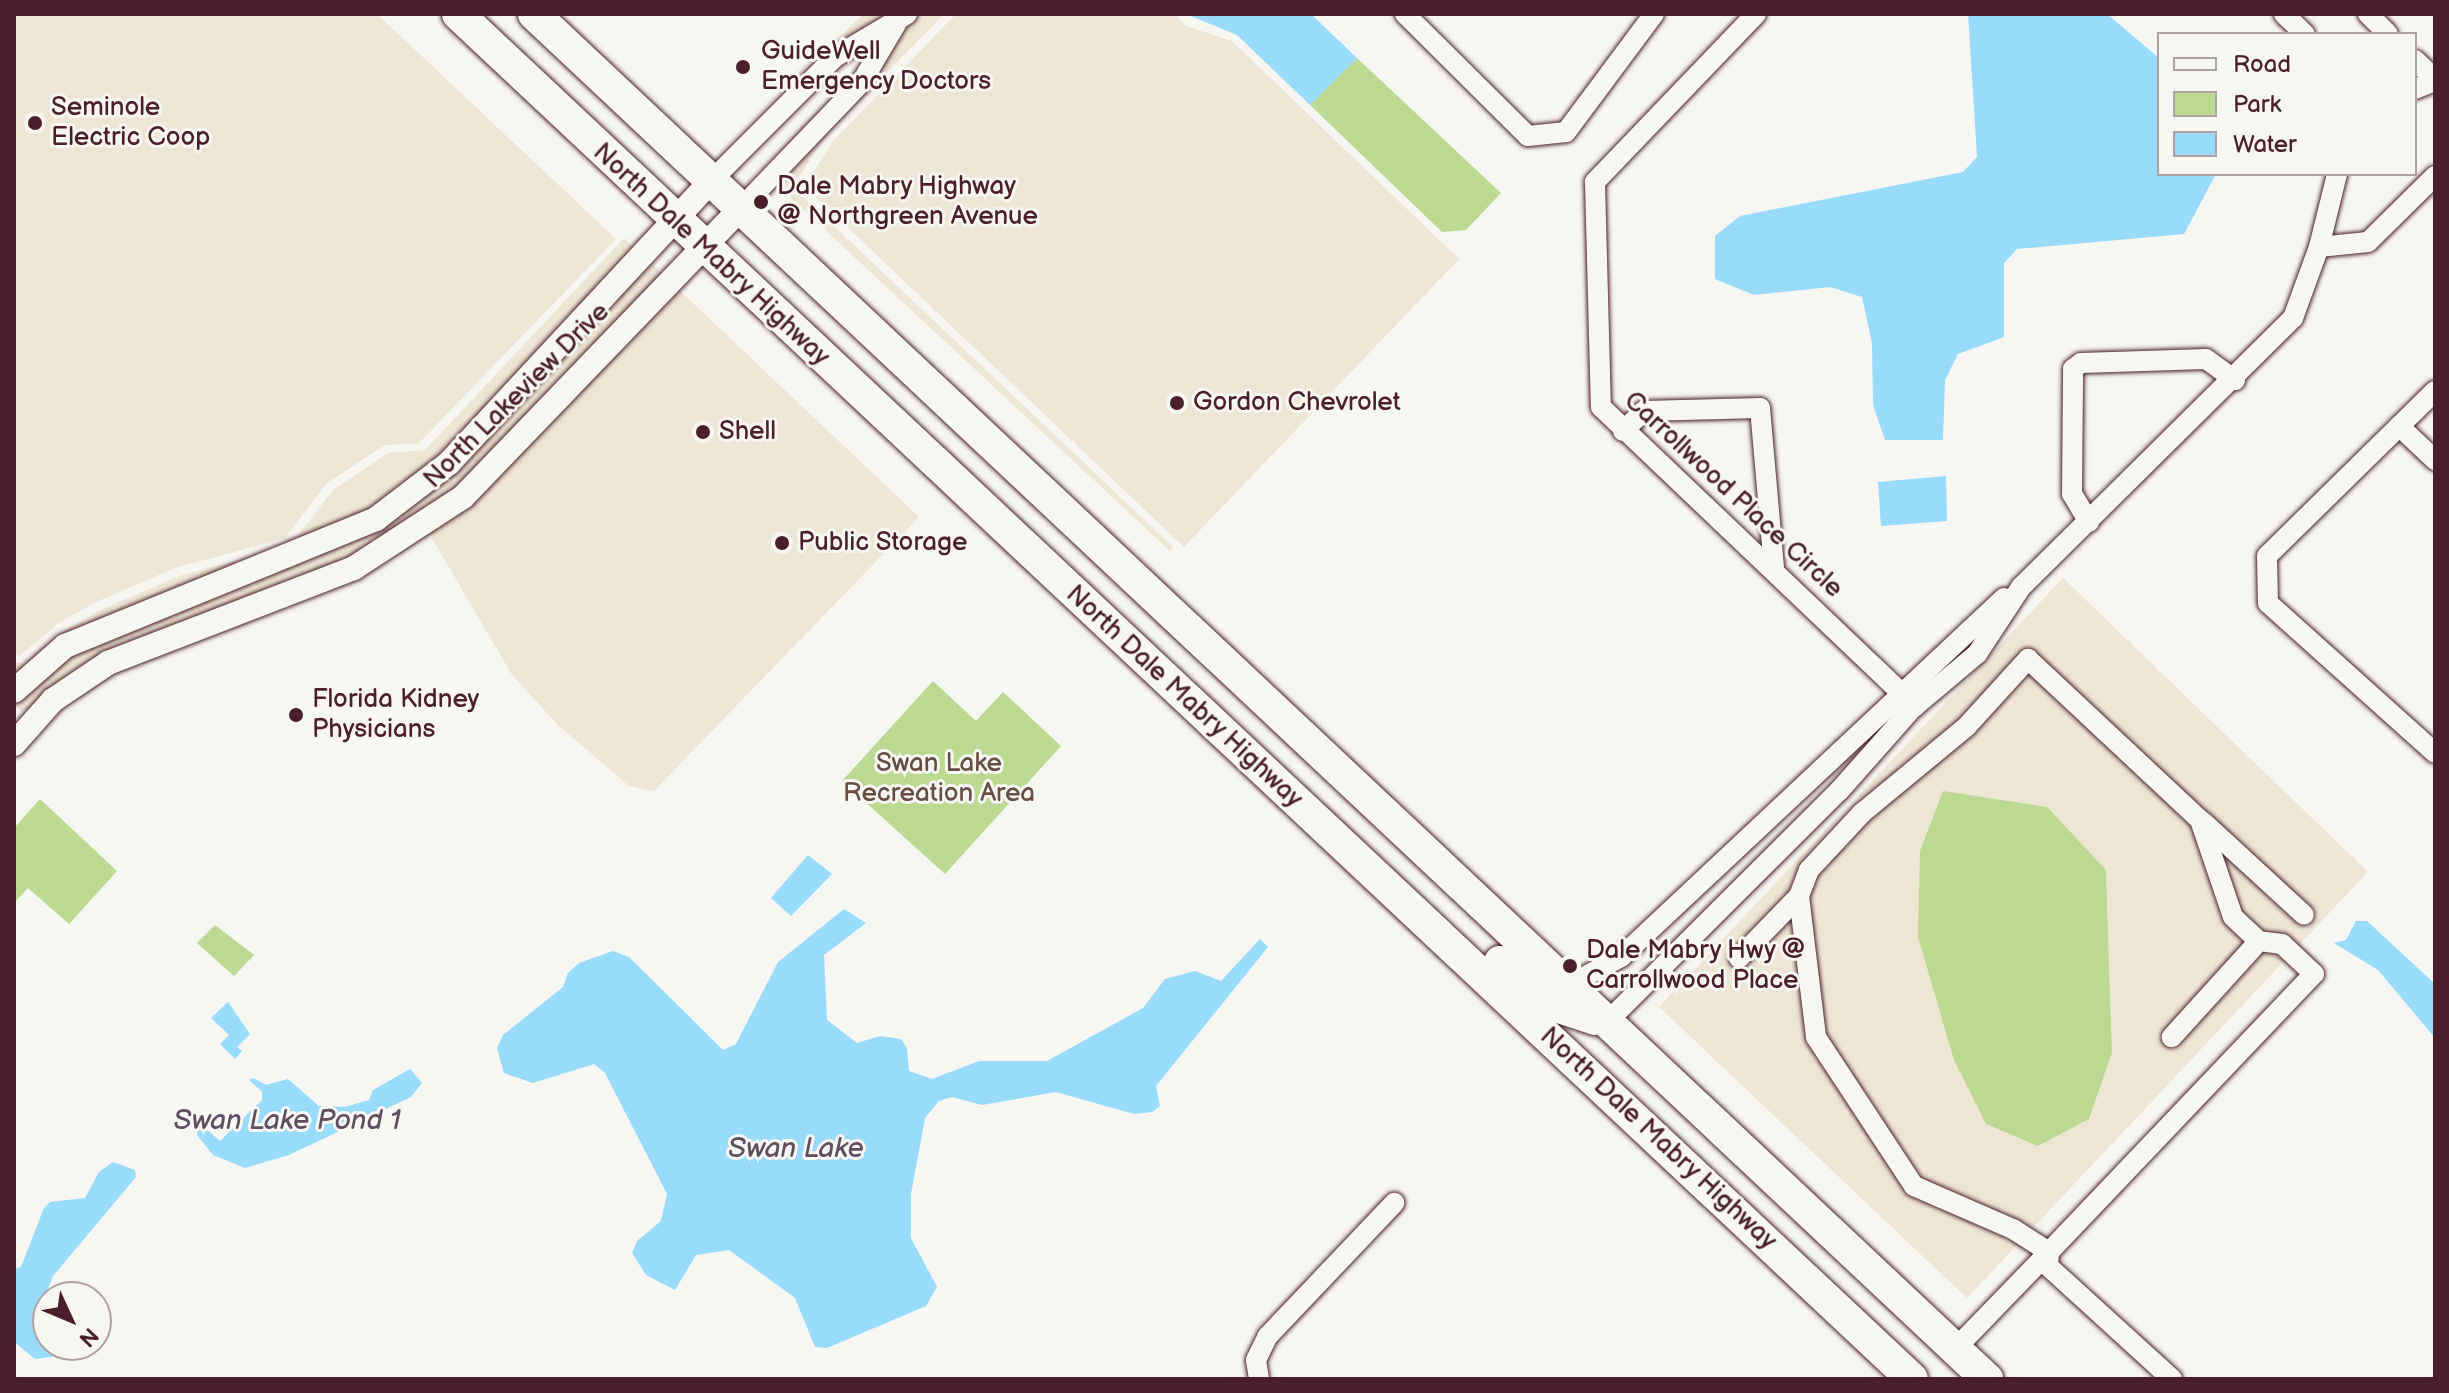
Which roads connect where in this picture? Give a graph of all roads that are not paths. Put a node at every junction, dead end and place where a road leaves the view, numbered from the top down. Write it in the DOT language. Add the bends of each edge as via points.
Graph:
graph roads {
  1 [pos="458,14"];
  2 [pos="534,14"];
  3 [pos="1405,14"];
  4 [pos="1654,14"];
  5 [pos="1756,14"];
  6 [pos="2284,14"];
  7 [pos="2368,14"];
  8 [pos="901,19"];
  9 [pos="2303,32"];
  10 [pos="2386,32"];
  11 [pos="2417,62"];
  12 [pos="2435,80"];
  13 [pos="2337,176"];
  14 [pos="2435,176"];
  15 [pos="711,181"];
  16 [pos="742,207"];
  17 [pos="673,220"];
  18 [pos="2319,247"];
  19 [pos="703,249"];
  20 [pos="2235,380"];
  21 [pos="2435,391"];
  22 [pos="2399,426"];
  23 [pos="1623,431"];
  24 [pos="2435,460"];
  25 [pos="2089,522"];
  26 [pos="1774,568"];
  27 [pos="2021,587"];
  28 [pos="14,691"];
  29 [pos="1908,699"];
  30 [pos="1195,708"];
  31 [pos="19,729"];
  32 [pos="2435,753"];
  33 [pos="1816,775"];
  34 [pos="1839,791"];
  35 [pos="1862,813"];
  36 [pos="2200,820"];
  37 [pos="1708,877"];
  38 [pos="1799,896"];
  39 [pos="1730,899"];
  40 [pos="2304,915"];
  41 [pos="2259,941"];
  42 [pos="1739,958"];
  43 [pos="1567,986"];
  44 [pos="1606,1023"];
  45 [pos="2172,1037"];
  46 [pos="1394,1203"];
  47 [pos="2049,1252"];
  48 [pos="1955,1349"];
  49 [pos="1259,1379"];
  50 [pos="1912,1379"];
  51 [pos="1987,1379"];
  52 [pos="2172,1379"];
  1 -- 17 [label="main road, North Dale Mabry Highway"];
  2 -- 15 [label="main road, North Dale Mabry Highway"];
  3 -- 4 [label="street" via="1528,136 1566,132"];
  5 -- 23 [label="street, Carrollwood Place Circle" via="1595,182 1601,407"];
  6 -- 9 [label="street"];
  7 -- 10 [label="street"];
  8 -- 15 [label="street" via="835,57"];
  8 -- 16 [label="street" via="861,83"];
  11 -- 12 [label="street"];
  13 -- 18 [label="street"];
  14 -- 18 [label="street" via="2368,242"];
  15 -- 16 [label="main road, North Dale Mabry Highway"];
  15 -- 17 [label="street, North Lakeview Drive"];
  16 -- 19 [label="street, North Lakeview Drive"];
  16 -- 43 [label="main road, North Dale Mabry Highway"];
  17 -- 19 [label="main road, North Dale Mabry Highway"];
  17 -- 28 [label="street, North Lakeview Drive" via="449,463 376,519 65,646"];
  18 -- 20 [label="street" via="2293,318"];
  19 -- 30 [label="main road, North Dale Mabry Highway"];
  19 -- 31 [label="street, North Lakeview Drive" via="463,497 354,568 108,663"];
  20 -- 25 [label="street"];
  20 -- 25 [label="street" via="2206,359 2081,363 2073,369 2072,494"];
  21 -- 22 [label="street"];
  22 -- 24 [label="street"];
  22 -- 32 [label="street" via="2267,556 2268,603"];
  23 -- 26 [label="street, Carrollwood Place Circle"];
  23 -- 26 [label="street" via="1644,411 1760,408"];
  25 -- 27 [label="street"];
  26 -- 29 [label="street, Carrollwood Place Circle"];
  27 -- 29 [label="street" via="1989,608"];
  27 -- 29 [label="street" via="1977,654"];
  29 -- 33 [label="street"];
  29 -- 34 [label="street"];
  30 -- 44 [label="main road" via="1252,736 1529,988 1553,1005"];
  30 -- 50 [label="main road, North Dale Mabry Highway"];
  33 -- 34 [label="street"];
  33 -- 37 [label="street"];
  34 -- 35 [label="street"];
  34 -- 39 [label="street"];
  35 -- 36 [label="street" via="1967,726 2028,659"];
  35 -- 38 [label="street" via="1809,870"];
  36 -- 40 [label="street"];
  36 -- 41 [label="street" via="2233,917"];
  37 -- 39 [label="street"];
  37 -- 43 [label="street" via="1621,957"];
  38 -- 42 [label="street"];
  38 -- 47 [label="street" via="1816,1037 1914,1186 2013,1229"];
  39 -- 44 [label="street"];
  41 -- 45 [label="street"];
  41 -- 47 [label="street" via="2282,944 2314,974"];
  43 -- 44 [label="main road, North Dale Mabry Highway"];
  44 -- 48 [label="main road, North Dale Mabry Highway"];
  46 -- 49 [label="street" via="1267,1337 1256,1360"];
  47 -- 48 [label="street"];
  47 -- 52 [label="street" via="2048,1266"];
  48 -- 51 [label="main road, North Dale Mabry Highway"];
}
